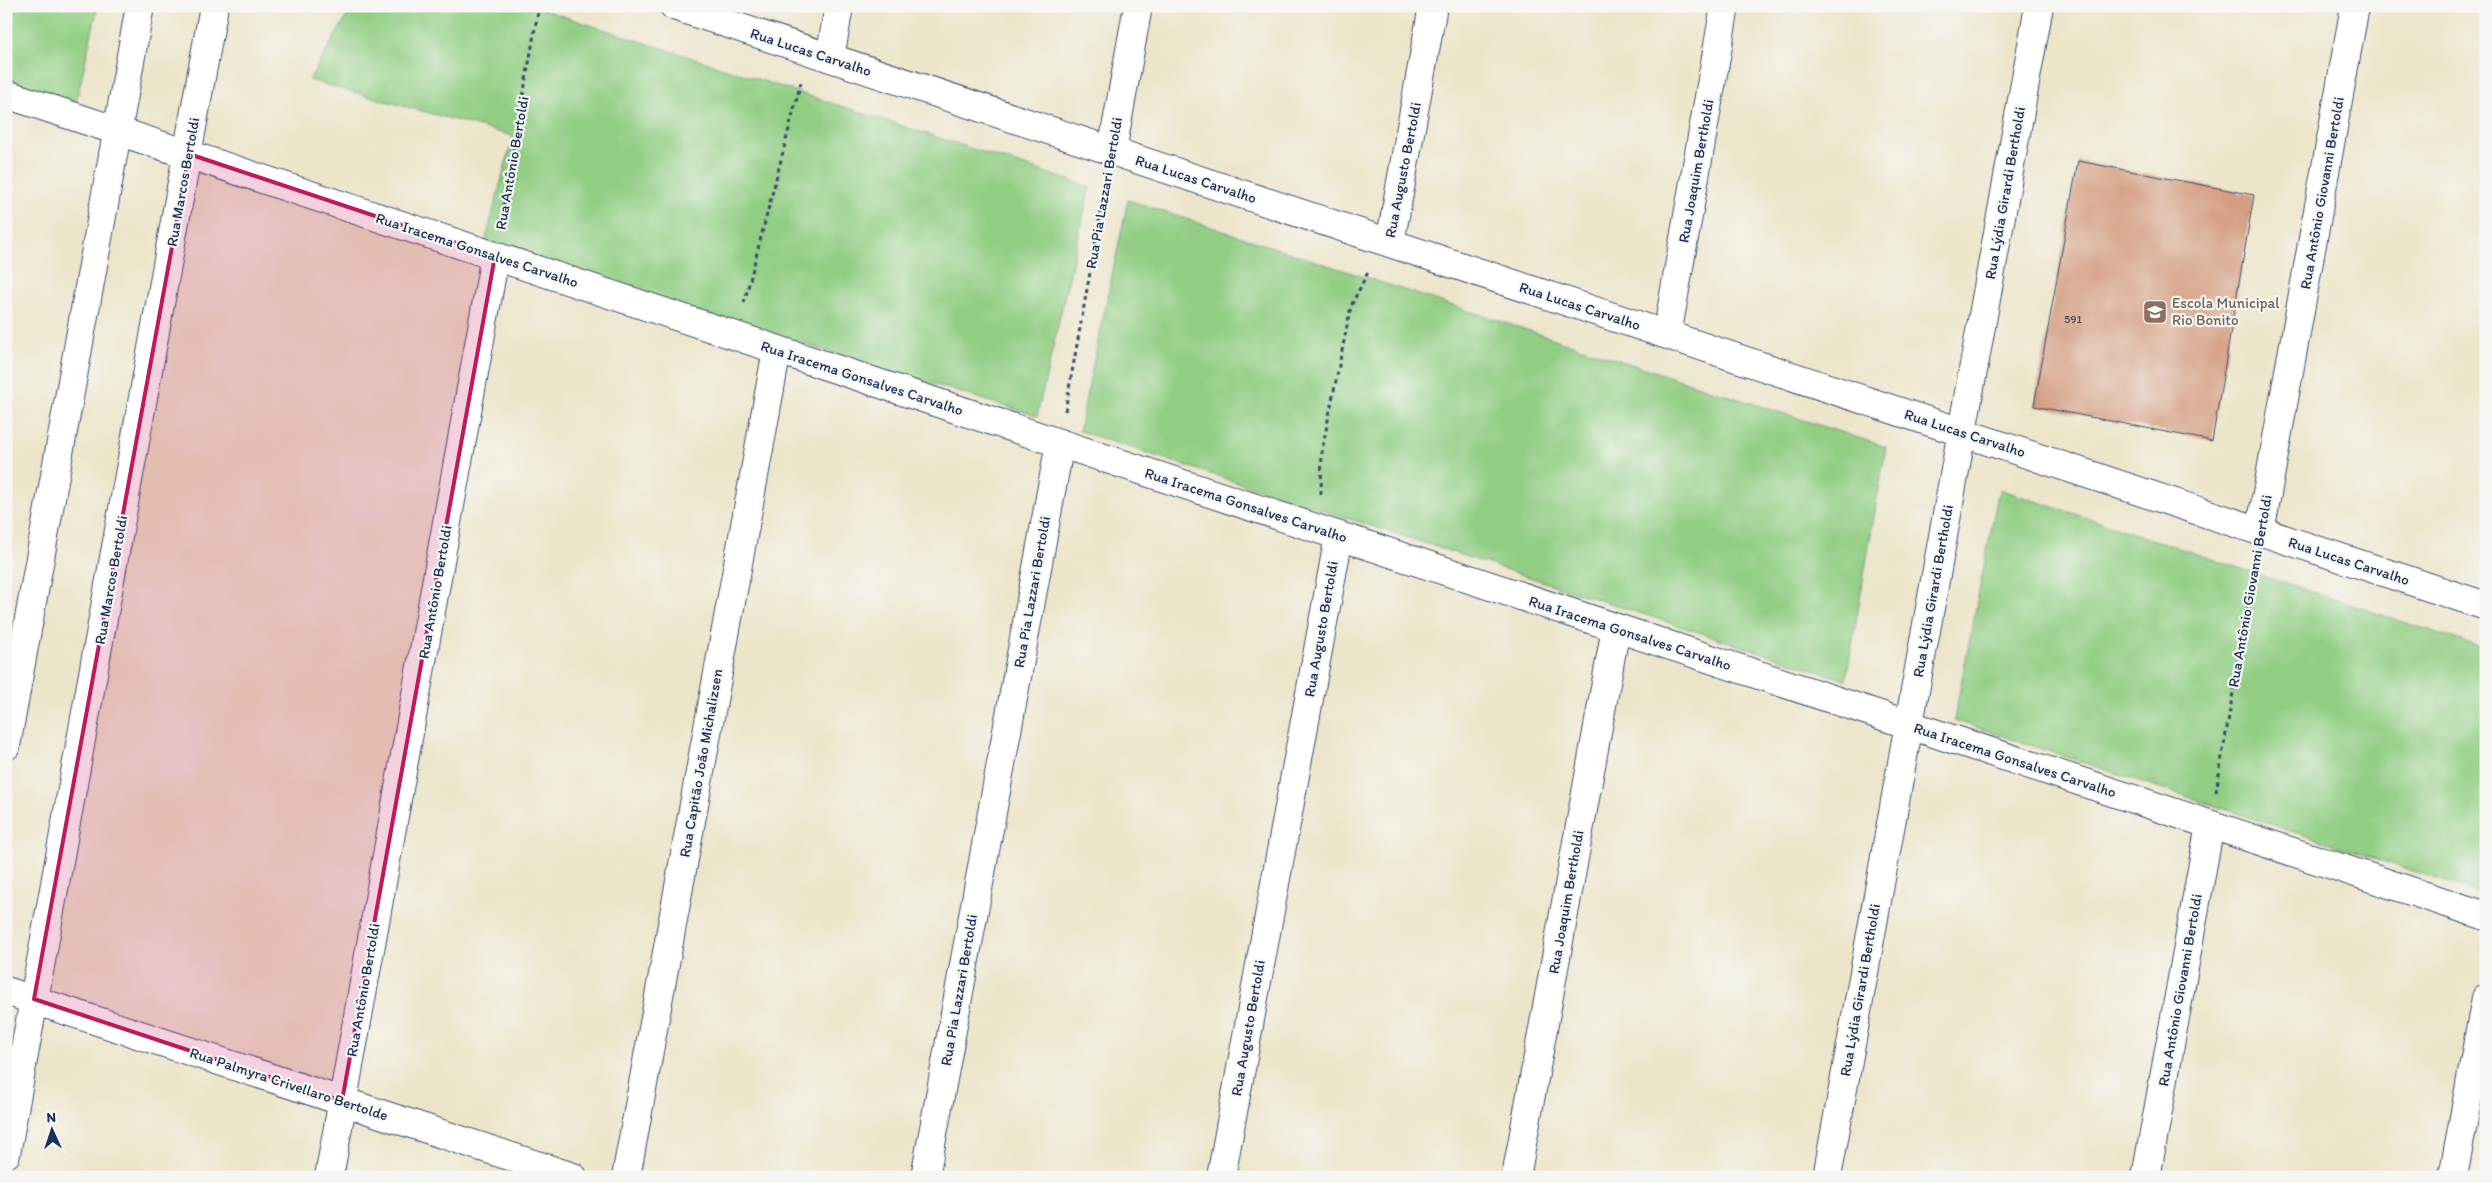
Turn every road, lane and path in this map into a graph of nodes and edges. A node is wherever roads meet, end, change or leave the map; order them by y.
1 (140, 6) edge
2 (214, 6) edge
3 (539, 6) edge
4 (674, 6) edge
5 (839, 6) edge
6 (1138, 6) edge
7 (1433, 6) edge
8 (1725, 6) edge
9 (2039, 6) edge
10 (2355, 6) edge
11 (819, 54) junction
12 (6, 94) edge
13 (118, 131) junction
14 (1112, 151) junction
15 (189, 154) junction
16 (1390, 243) junction
17 (495, 256) junction
18 (1667, 335) junction
19 (736, 336) junction
20 (777, 350) junction
21 (1962, 432) junction
22 (1060, 443) junction
23 (2260, 532) junction
24 (1338, 536) junction
25 (2486, 606) edge
26 (1616, 628) junction
27 (1908, 725) junction
28 (6, 746) edge
29 (2210, 825) junction
30 (2486, 916) edge
31 (6, 991) edge
32 (2486, 998) edge
33 (34, 999) junction
34 (342, 1101) junction
35 (6, 1154) edge
36 (329, 1177) edge
37 (573, 1177) edge
38 (626, 1177) edge
39 (925, 1177) edge
40 (1220, 1177) edge
41 (1516, 1177) edge
42 (1826, 1177) edge
43 (2146, 1177) edge
44 (2453, 1177) edge

1 - 13 street
2 - 15 street, Rua Marcos Bertoldi
3 - 17 path, Rua Antônio Bertoldi
4 - 11 street, Rua Lucas Carvalho
5 - 11 street
6 - 14 street, Rua Pia Lazzari Bertoldi
7 - 16 street, Rua Augusto Bertoldi
8 - 18 street, Rua Joaquim Bertholdi
9 - 21 street, Rua Lýdia Girardi Bertholdi
10 - 23 street, Rua Antônio Giovanni Bertoldi
11 - 14 street, Rua Lucas Carvalho
11 - 19 path
12 - 13 street, Rua Iracema Gonsalves Carvalho
13 - 15 street, Rua Iracema Gonsalves Carvalho
13 - 28 street
14 - 16 street, Rua Lucas Carvalho
14 - 22 path, Rua Pia Lazzari Bertoldi
15 - 17 street, Rua Iracema Gonsalves Carvalho
15 - 33 street, Rua Marcos Bertoldi
16 - 18 street, Rua Lucas Carvalho
16 - 24 path, Rua Augusto Bertoldi
17 - 19 street, Rua Iracema Gonsalves Carvalho
17 - 34 street, Rua Antônio Bertoldi
18 - 21 street, Rua Lucas Carvalho
19 - 20 street, Rua Iracema Gonsalves Carvalho
20 - 22 street, Rua Iracema Gonsalves Carvalho
20 - 38 street, Rua Capitão João Michalizsen
21 - 23 street, Rua Lucas Carvalho
21 - 27 street, Rua Lýdia Girardi Bertholdi
22 - 24 street, Rua Iracema Gonsalves Carvalho
22 - 39 street, Rua Pia Lazzari Bertoldi
23 - 25 street, Rua Lucas Carvalho
23 - 29 path, Rua Antônio Giovanni Bertoldi
24 - 26 street, Rua Iracema Gonsalves Carvalho
24 - 40 street, Rua Augusto Bertoldi
26 - 27 street, Rua Iracema Gonsalves Carvalho
26 - 41 street, Rua Joaquim Bertholdi
27 - 29 street, Rua Iracema Gonsalves Carvalho
27 - 42 street, Rua Lýdia Girardi Bertholdi
29 - 30 street, Rua Iracema Gonsalves Carvalho
29 - 43 street, Rua Antônio Giovanni Bertoldi
31 - 33 street, Rua Palmyra Crivellaro Bertolde
32 - 44 street
33 - 34 street, Rua Palmyra Crivellaro Bertolde
33 - 35 street, Rua Marcos Bertoldi
34 - 36 street, Rua Antônio Bertoldi
34 - 37 street, Rua Palmyra Crivellaro Bertolde

